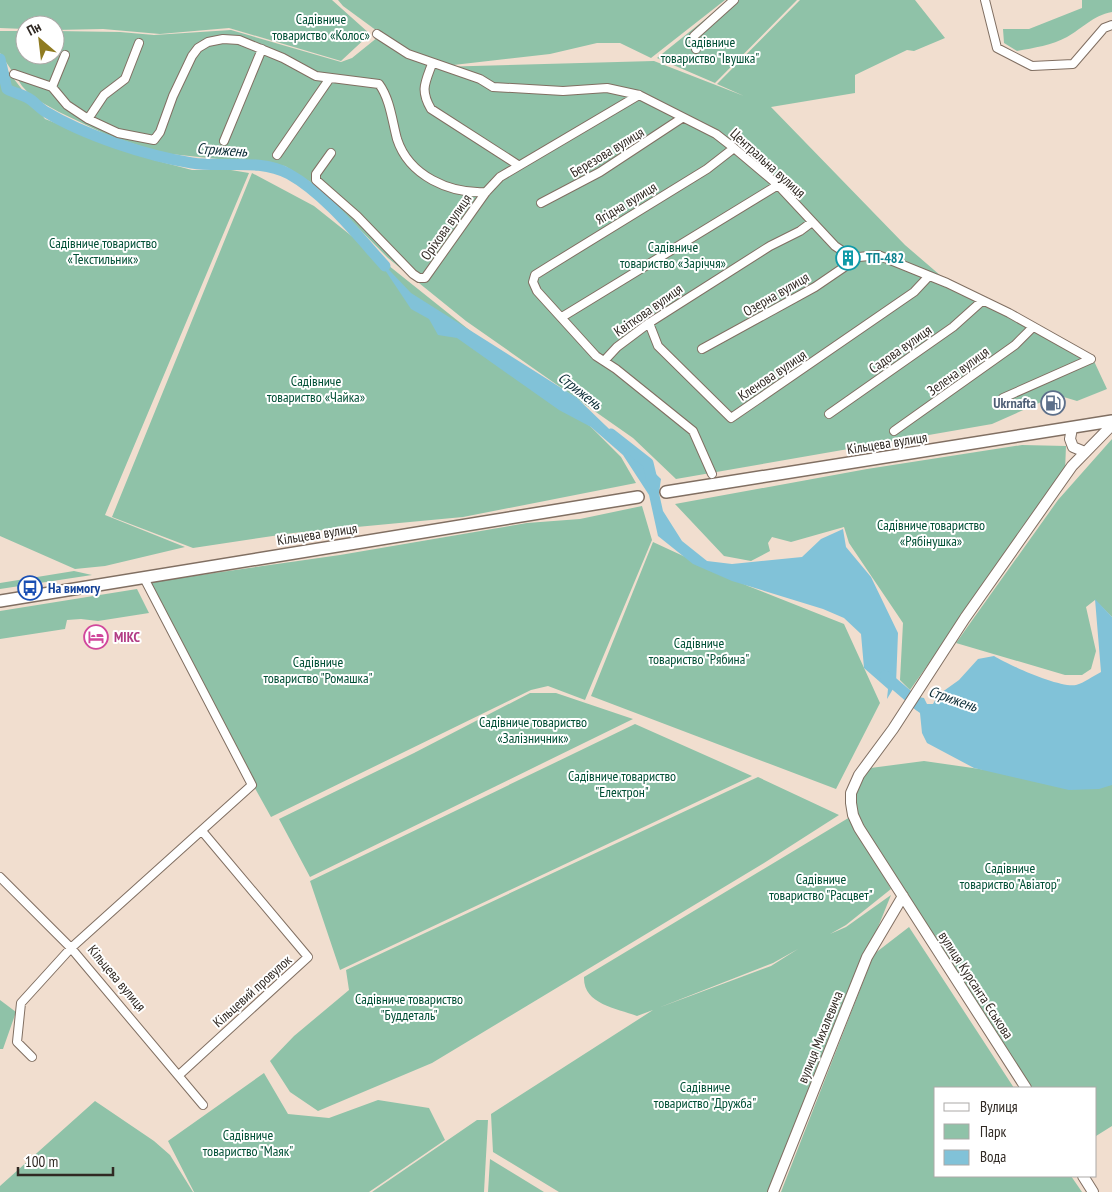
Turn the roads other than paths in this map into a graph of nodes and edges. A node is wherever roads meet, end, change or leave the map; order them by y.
1 (734, 0) edge
2 (985, 0) edge
3 (1112, 25) edge
4 (377, 34) dead end
5 (139, 43) dead end
6 (262, 49) junction
7 (696, 49) dead end
8 (432, 64) junction
9 (61, 65) edge
10 (14, 74) dead end
11 (330, 78) junction
12 (52, 87) junction
13 (639, 95) junction
14 (682, 118) junction
15 (88, 119) junction
16 (224, 140) dead end
17 (734, 148) junction
18 (330, 154) dead end
19 (277, 155) dead end
20 (518, 165) junction
21 (778, 185) junction
22 (486, 192) junction
23 (542, 203) dead end
24 (812, 222) junction
25 (859, 256) junction
26 (929, 276) junction
27 (982, 301) junction
28 (562, 317) junction
29 (648, 323) junction
30 (1033, 327) junction
31 (702, 349) dead end
32 (604, 360) junction
33 (1002, 398) dead end
34 (829, 414) dead end
35 (1112, 421) edge
36 (1112, 425) edge
37 (1072, 428) junction
38 (894, 432) dead end
39 (1073, 447) junction
40 (1085, 452) junction
41 (1072, 466) junction
42 (712, 474) dead end
43 (666, 492) dead end
44 (638, 497) dead end
45 (144, 578) junction
46 (0, 601) edge
47 (202, 831) junction
48 (0, 877) edge
49 (903, 896) junction
50 (71, 948) junction
51 (32, 1057) dead end
52 (179, 1075) junction
53 (1025, 1087) edge
54 (203, 1105) dead end
55 (1084, 1177) edge
56 (772, 1192) edge
57 (1093, 1192) edge

1 - 7 street
2 - 3 street
4 - 8 street, Центральна вулиця
5 - 15 street
6 - 11 street
6 - 15 street
6 - 16 street
8 - 13 street, Центральна вулиця
8 - 20 street
9 - 12 street
10 - 12 street
11 - 19 street
11 - 22 street
12 - 15 street
13 - 14 street, Центральна вулиця
13 - 20 street, Оріхова вулиця
14 - 17 street, Центральна вулиця
14 - 23 street, Березова вулиця
17 - 21 street, Центральна вулиця
17 - 28 street, Ягідна вулиця
18 - 22 street, Оріхова вулиця
20 - 22 street, Оріхова вулиця
21 - 24 street, Центральна вулиця
21 - 28 street
24 - 25 street, Центральна вулиця
24 - 29 street, Квіткова вулиця
25 - 26 street, Центральна вулиця
25 - 31 street, Озерна вулиця
26 - 27 street, Центральна вулиця
26 - 29 street, Кленова вулиця
27 - 30 street, Центральна вулиця
27 - 34 street, Садова вулиця
28 - 32 street
29 - 32 street, Квіткова вулиця
30 - 33 street, Центральна вулиця
30 - 38 street, Зелена вулиця
32 - 42 street
35 - 37 main road, Кільцева вулиця
36 - 40 street, вулиця Курсанта Єськова
37 - 39 street
37 - 43 main road, Кільцева вулиця
39 - 40 street
39 - 41 street
40 - 41 street, вулиця Курсанта Єськова
41 - 49 street, вулиця Курсанта Єськова
44 - 45 main road, Кільцева вулиця
45 - 46 main road, Кільцева вулиця
45 - 47 street
47 - 50 street
47 - 52 street, Кільцевий провулок
48 - 50 street, Кільцева вулиця
49 - 53 street, вулиця Курсанта Єськова
49 - 56 street, вулиця Михалевича
50 - 51 street
50 - 52 street, Кільцева вулиця
52 - 54 street, Кільцева вулиця
55 - 57 street

